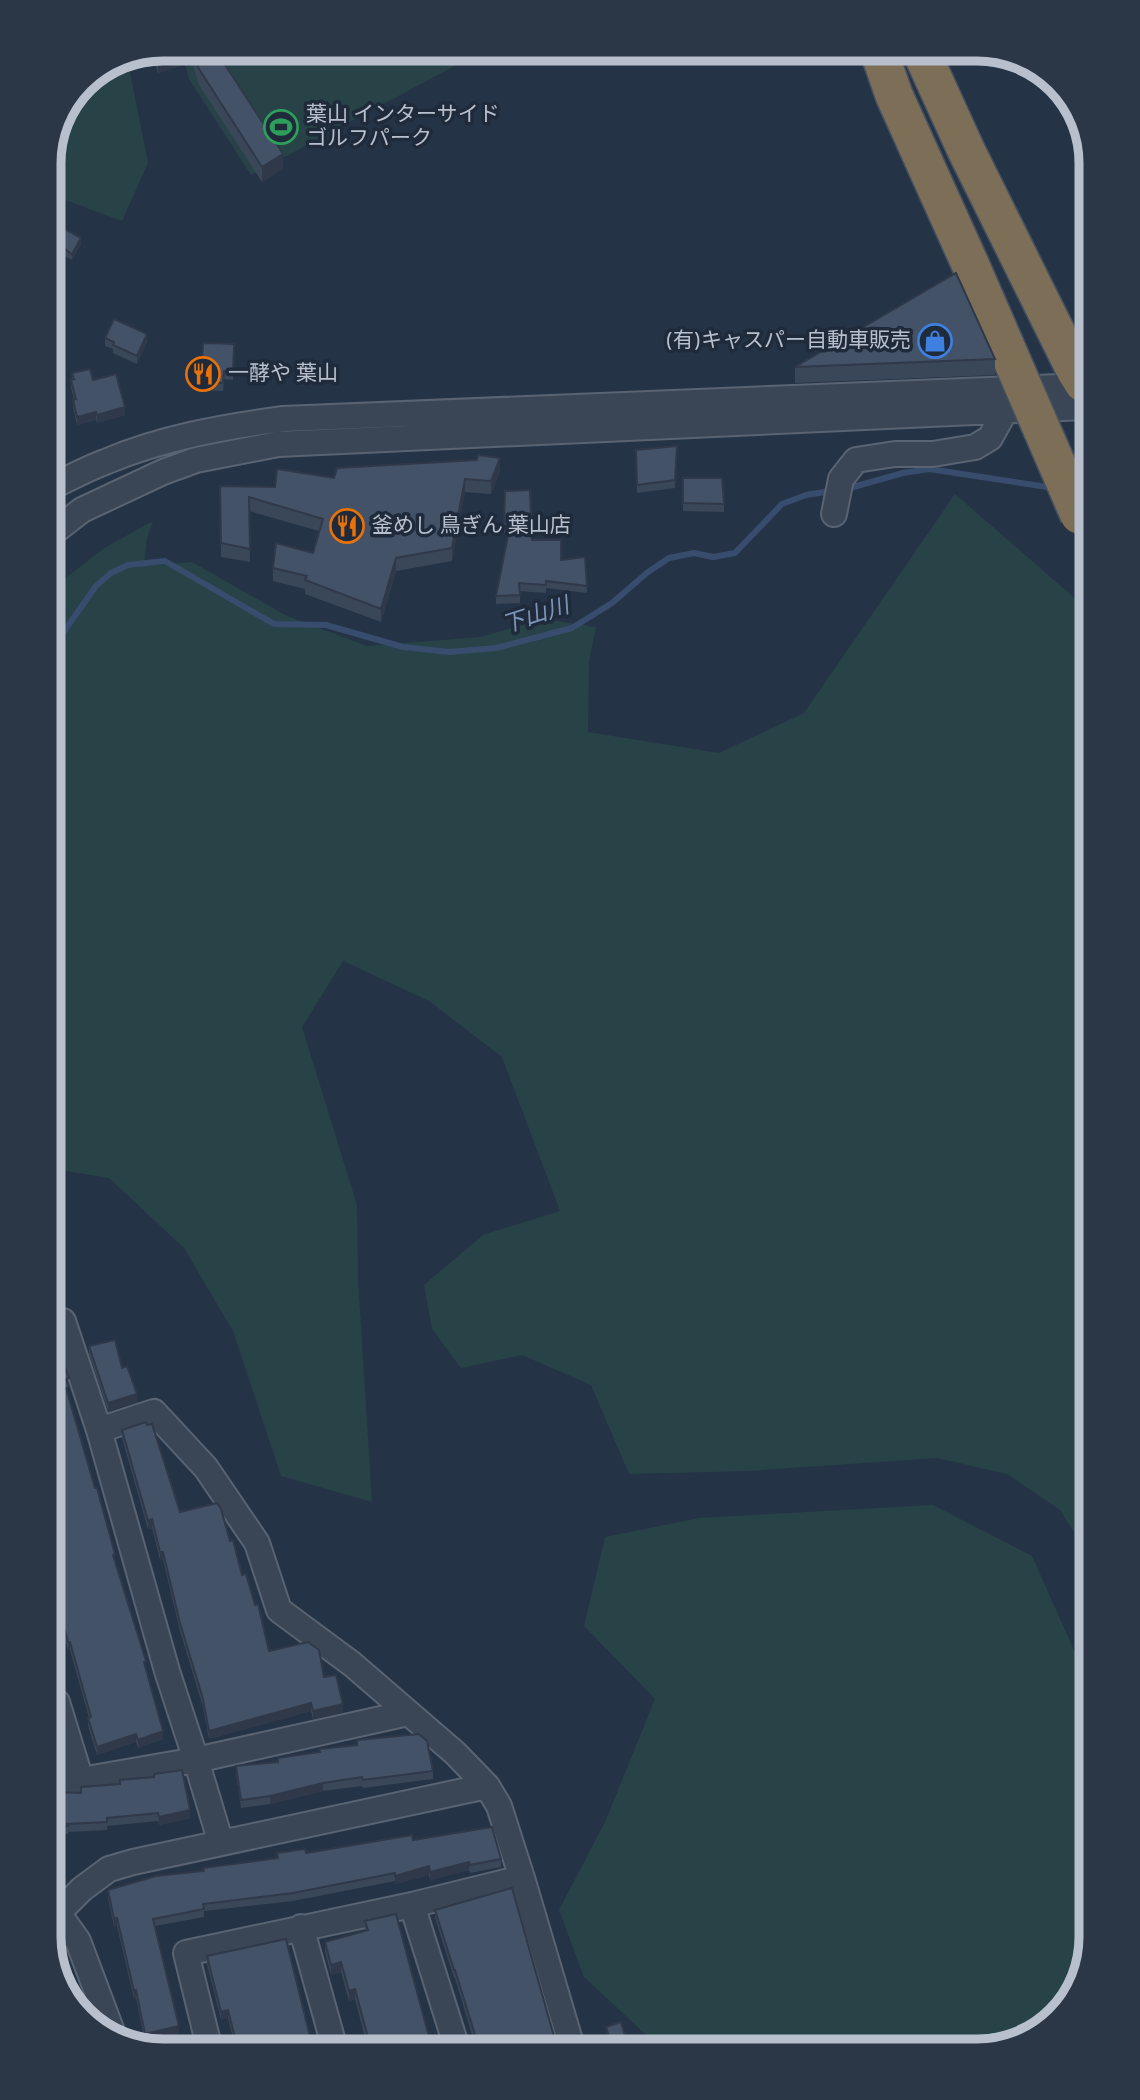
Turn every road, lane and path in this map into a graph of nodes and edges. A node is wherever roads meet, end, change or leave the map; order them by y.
1 (882, 61) edge
2 (900, 61) edge
3 (925, 61) edge
4 (988, 253) junction
5 (1079, 378) edge
6 (1079, 385) edge
7 (1079, 407) edge
8 (1005, 411) junction
9 (1079, 459) edge
10 (61, 477) edge
11 (61, 486) edge
12 (82, 510) junction
13 (1079, 510) edge
14 (835, 511) dead end
15 (61, 526) edge
16 (61, 1322) edge
17 (99, 1430) junction
18 (408, 1713) junction
19 (61, 1728) edge
20 (196, 1759) junction
21 (69, 1780) edge
22 (487, 1786) junction
23 (221, 1843) junction
24 (522, 1878) junction
25 (412, 1905) junction
26 (61, 1910) edge
27 (61, 1917) edge
28 (301, 1927) junction
29 (109, 2023) edge
30 (201, 2039) edge
31 (332, 2039) edge
32 (454, 2039) edge
33 (570, 2039) edge

1 - 4 highway
2 - 4 highway
3 - 4 highway
4 - 5 highway
4 - 9 highway
4 - 13 highway, bridge
6 - 10 street
7 - 8 street
8 - 12 street
8 - 14 street
11 - 12 street
12 - 15 street
16 - 17 street
17 - 18 street
17 - 20 street
18 - 20 street
18 - 22 street
19 - 21 street
20 - 21 street
20 - 23 street
22 - 23 street
22 - 24 street
23 - 26 street
24 - 25 street
24 - 33 street
25 - 28 street
25 - 32 street
27 - 29 street
28 - 30 street
28 - 31 street

